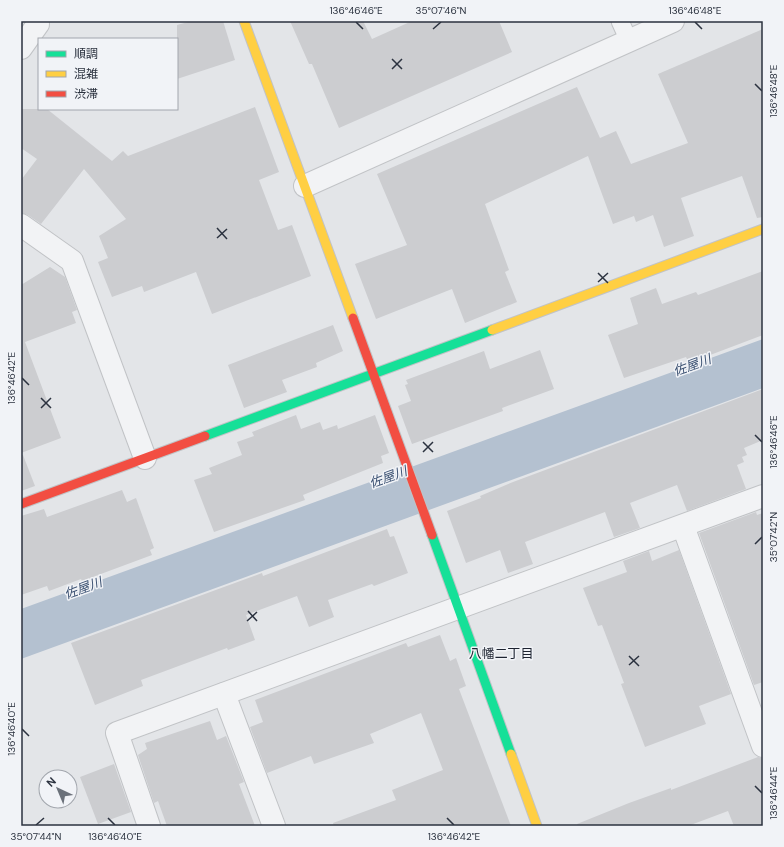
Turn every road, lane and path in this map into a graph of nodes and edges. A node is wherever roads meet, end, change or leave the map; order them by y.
1 (244, 21) edge
2 (620, 21) edge
3 (673, 21) edge
4 (42, 22) edge
5 (629, 41) junction
6 (21, 48) edge
7 (305, 186) junction
8 (21, 225) edge
9 (763, 229) edge
10 (374, 374) junction
11 (145, 458) junction
12 (763, 496) edge
13 (21, 504) edge
14 (683, 526) junction
15 (459, 608) junction
16 (224, 694) junction
17 (763, 746) edge
18 (149, 826) edge
19 (274, 826) edge
20 (537, 826) edge

1 - 7 street
2 - 5 lane
3 - 5 street
4 - 6 street
5 - 7 street
7 - 10 street
8 - 11 street
9 - 10 street
10 - 11 street
10 - 15 street
11 - 13 street
12 - 14 street
14 - 15 street
14 - 17 street
15 - 16 street
15 - 20 street
16 - 18 street
16 - 19 street

